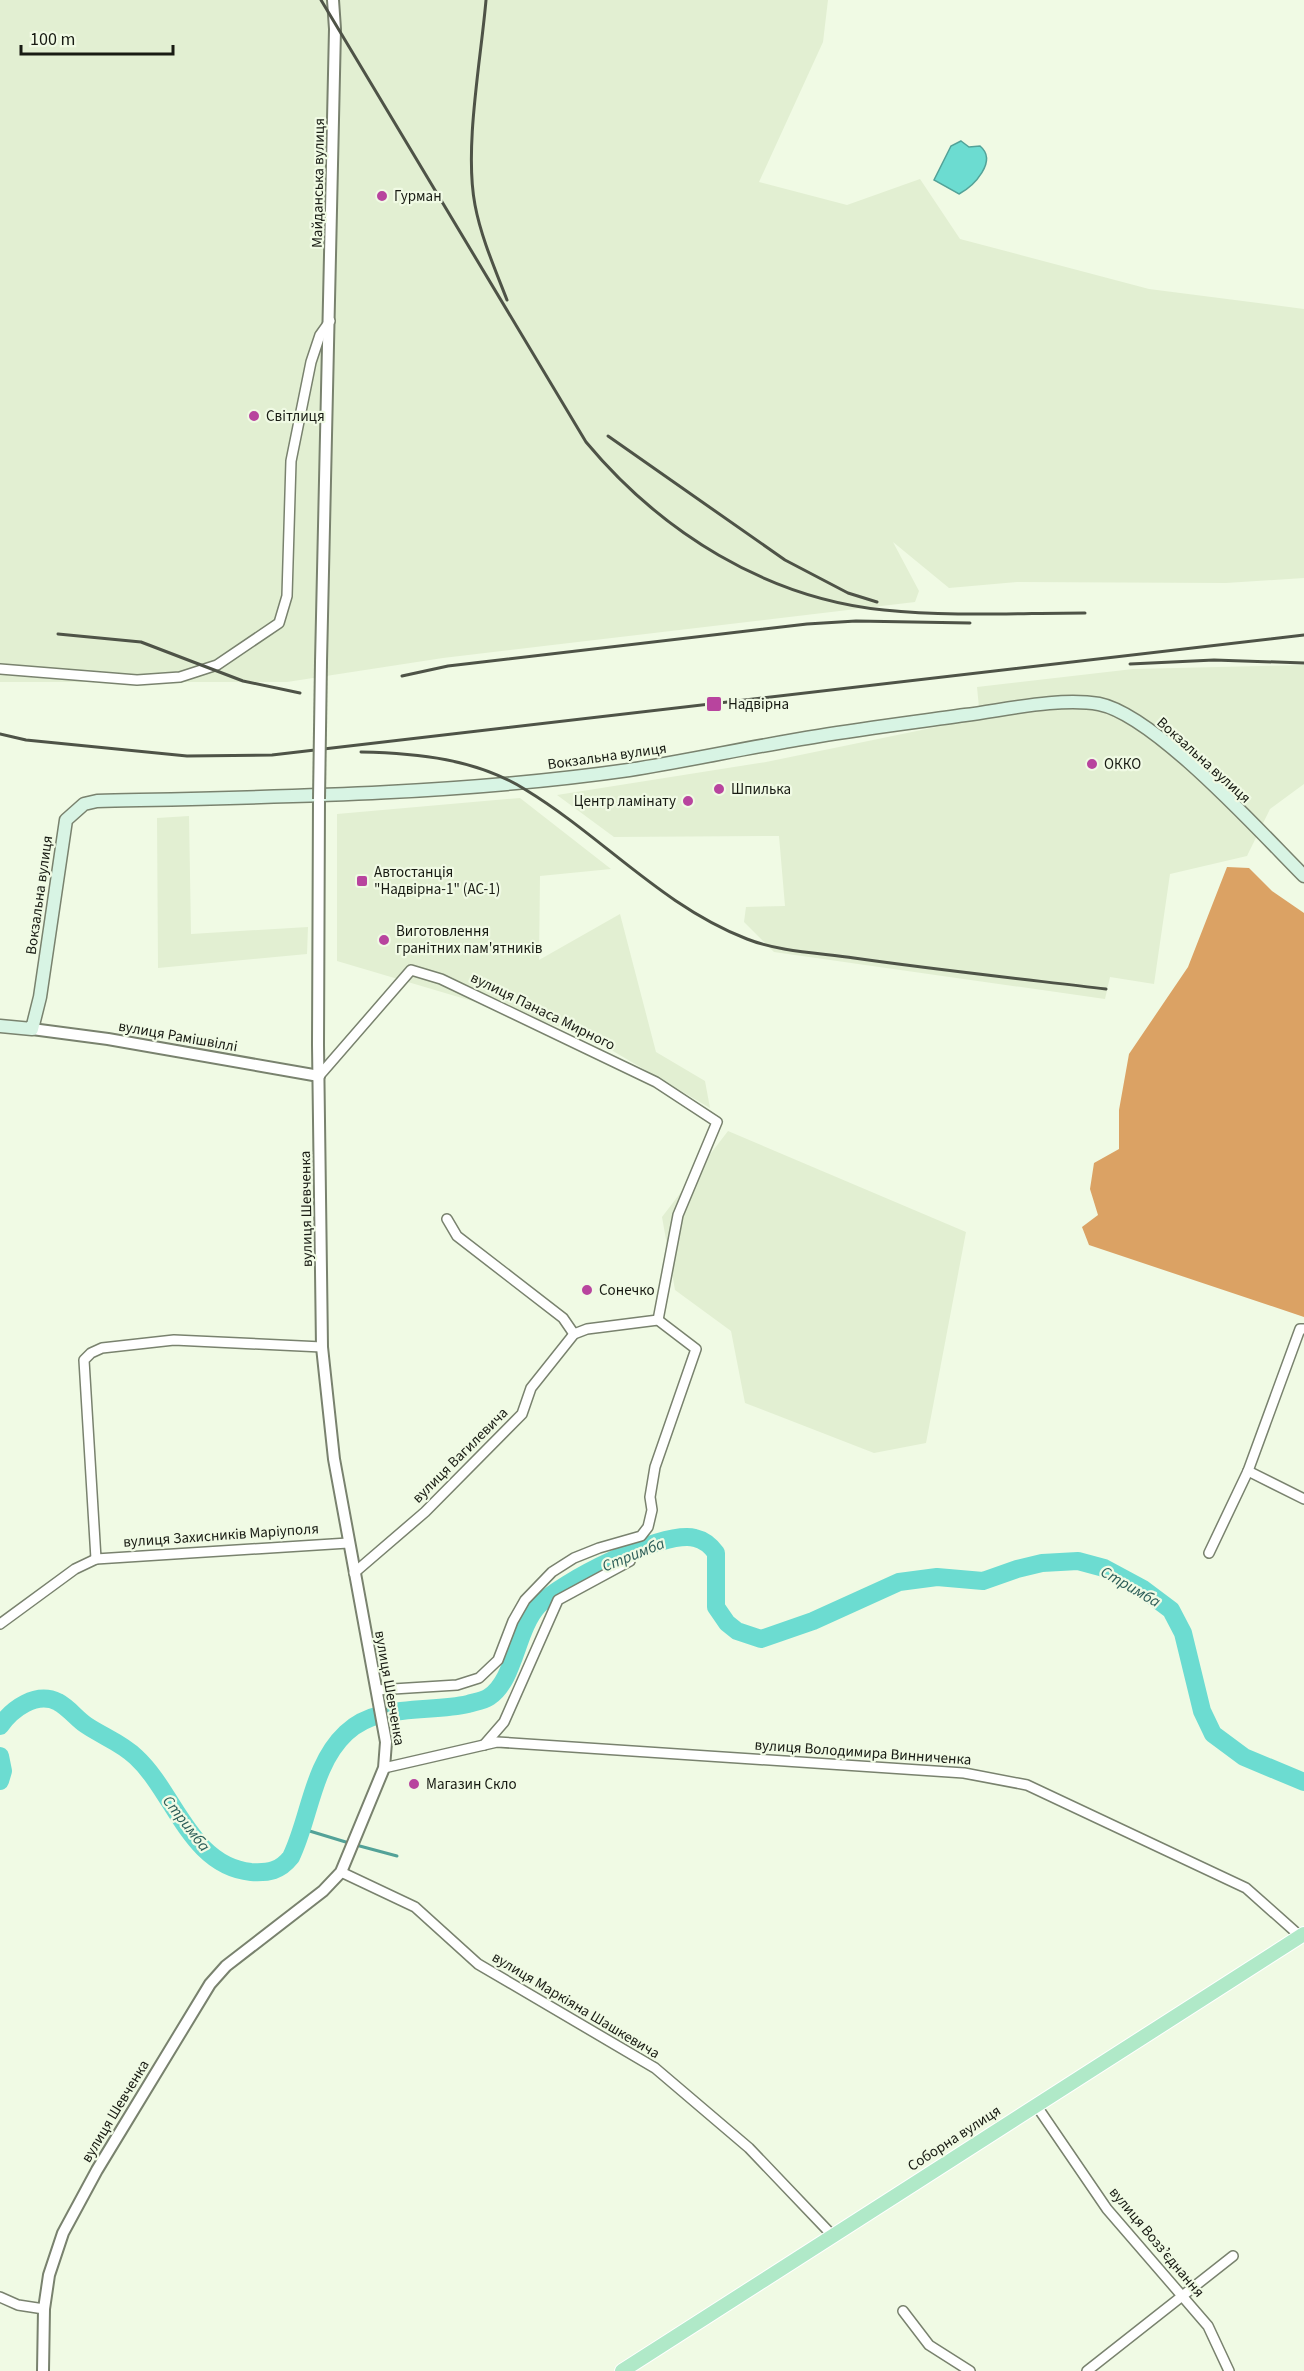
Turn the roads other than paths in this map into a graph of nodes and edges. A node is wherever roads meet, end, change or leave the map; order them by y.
1 (333, 0) edge
2 (331, 319) junction
3 (0, 669) edge
4 (1304, 876) edge
5 (0, 1026) edge
6 (32, 1029) junction
7 (318, 1045) joint
8 (319, 1076) junction
9 (447, 1219) dead end
10 (658, 1320) junction
11 (1302, 1329) edge
12 (574, 1334) junction
13 (322, 1347) junction
14 (1248, 1472) junction
15 (1304, 1498) edge
16 (348, 1543) junction
17 (1209, 1553) dead end
18 (96, 1559) junction
19 (630, 1561) dead end
20 (354, 1573) junction
21 (0, 1624) edge
22 (378, 1695) junction
23 (484, 1745) junction
24 (384, 1768) junction
25 (341, 1872) junction
26 (1302, 1935) edge
27 (1036, 2105) junction
28 (832, 2235) junction
29 (1233, 2256) dead end
30 (1184, 2295) junction
31 (0, 2297) edge
32 (44, 2309) junction
33 (903, 2311) dead end
34 (43, 2371) edge
35 (622, 2371) edge
36 (970, 2371) edge
37 (1087, 2371) edge
38 (1229, 2371) edge

1 - 2 street, Майданська вулиця
2 - 3 street
2 - 7 street, Майданська вулиця, bridge
4 - 6 main road, Вокзальна вулиця
5 - 6 main road
6 - 8 street, вулиця Рамішвіллі
7 - 8 street, вулиця Шевченка
8 - 10 street, вулиця Панаса Мирного
8 - 13 street, вулиця Шевченка
9 - 12 street
10 - 12 street
10 - 22 street
11 - 14 street
12 - 20 street, вулиця Вагилевича
13 - 16 street, вулиця Шевченка
13 - 18 street
14 - 15 street
14 - 17 street
16 - 18 street, вулиця Захисників Маріуполя
16 - 20 street, вулиця Шевченка
18 - 21 street, вулиця Захисників Маріуполя
19 - 23 street
20 - 22 street, вулиця Шевченка
22 - 24 street, вулиця Шевченка
23 - 24 street, вулиця Володимира Винниченка
23 - 26 street, вулиця Володимира Винниченка
24 - 25 street, вулиця Шевченка
25 - 28 street, вулиця Маркіяна Шашкевича
25 - 32 street, вулиця Шевченка
26 - 27 main road, Соборна вулиця
27 - 28 main road, Соборна вулиця
27 - 30 street, вулиця Воззʼєднання
28 - 35 main road, Соборна вулиця
29 - 30 street
30 - 37 street
30 - 38 street, вулиця Воззʼєднання
31 - 32 street
32 - 34 street, вулиця Шевченка
33 - 36 street

